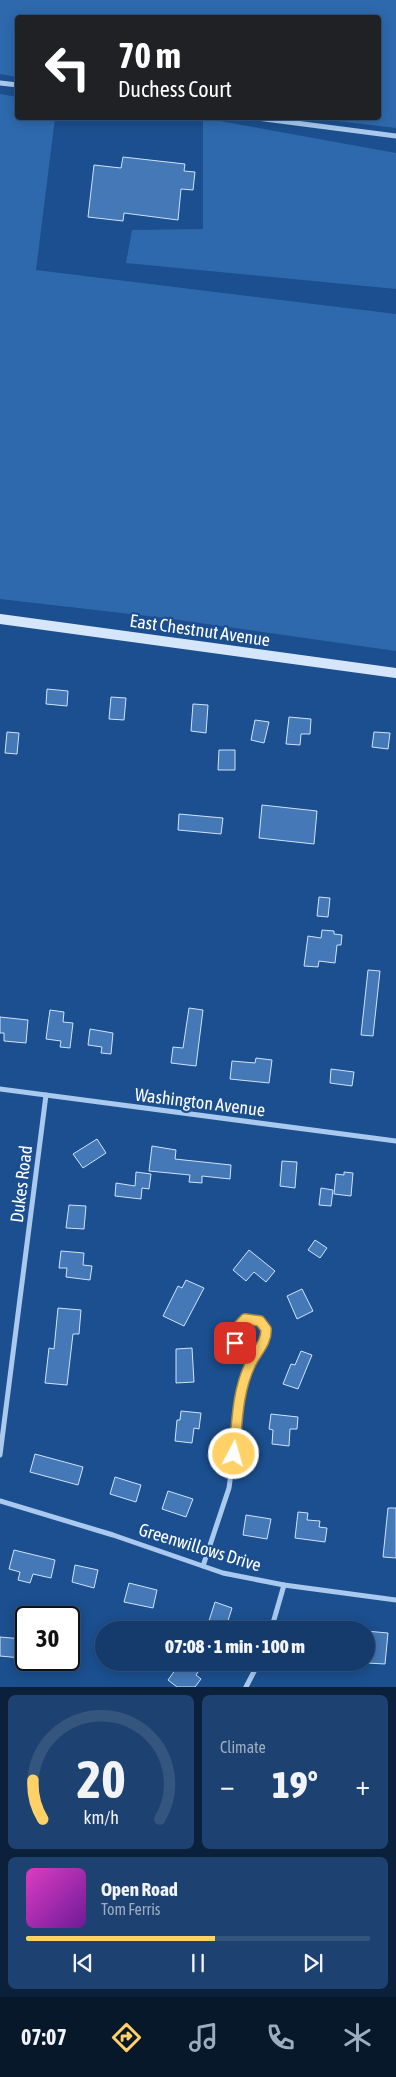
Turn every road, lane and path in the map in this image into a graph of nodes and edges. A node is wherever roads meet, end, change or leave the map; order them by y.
1 (0, 83) edge
2 (15, 85) edge
3 (273, 120) edge
4 (396, 136) edge
5 (0, 619) edge
6 (396, 673) edge
7 (0, 1089) edge
8 (46, 1095) junction
9 (396, 1141) edge
10 (246, 1360) dead end
11 (0, 1455) edge
12 (0, 1501) edge
13 (203, 1566) junction
14 (284, 1585) junction
15 (396, 1600) edge
16 (274, 1621) edge
17 (254, 1671) edge
18 (246, 1687) edge

1 - 2 street
3 - 4 street
5 - 6 street, East Chestnut Avenue
7 - 8 street, Washington Avenue
8 - 9 street, Washington Avenue
8 - 11 street, Dukes Road
10 - 13 street
12 - 13 street, Greenwillows Drive
13 - 14 street, Greenwillows Drive
14 - 15 street, Greenwillows Drive
14 - 16 street
17 - 18 street

